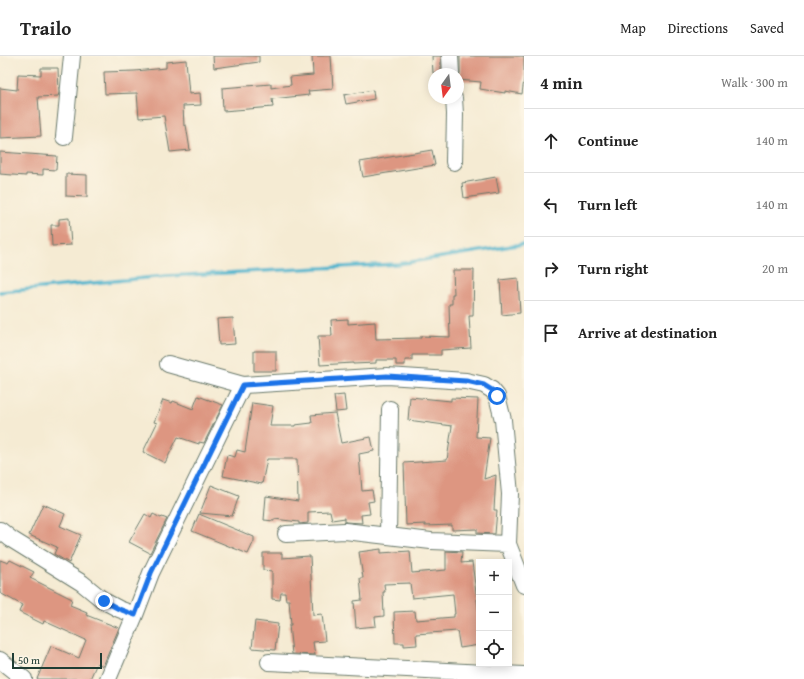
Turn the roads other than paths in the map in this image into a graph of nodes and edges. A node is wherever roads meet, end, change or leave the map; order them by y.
1 (72, 56) edge
2 (450, 56) edge
3 (451, 68) edge
4 (454, 104) edge
5 (64, 137) dead end
6 (454, 162) dead end
7 (168, 364) dead end
8 (243, 385) junction
9 (390, 409) dead end
10 (517, 494) edge
11 (0, 530) edge
12 (286, 534) dead end
13 (388, 536) junction
14 (508, 544) junction
15 (524, 585) edge
16 (135, 615) junction
17 (0, 660) edge
18 (269, 662) dead end
19 (524, 675) edge
20 (24, 679) edge
21 (108, 679) edge

1 - 5 street
2 - 3 street
4 - 6 street
7 - 8 street
8 - 10 street
8 - 16 street
9 - 13 street
10 - 14 street
11 - 16 street
12 - 13 street
13 - 14 street
14 - 15 street
16 - 21 street
17 - 20 street
18 - 19 street

